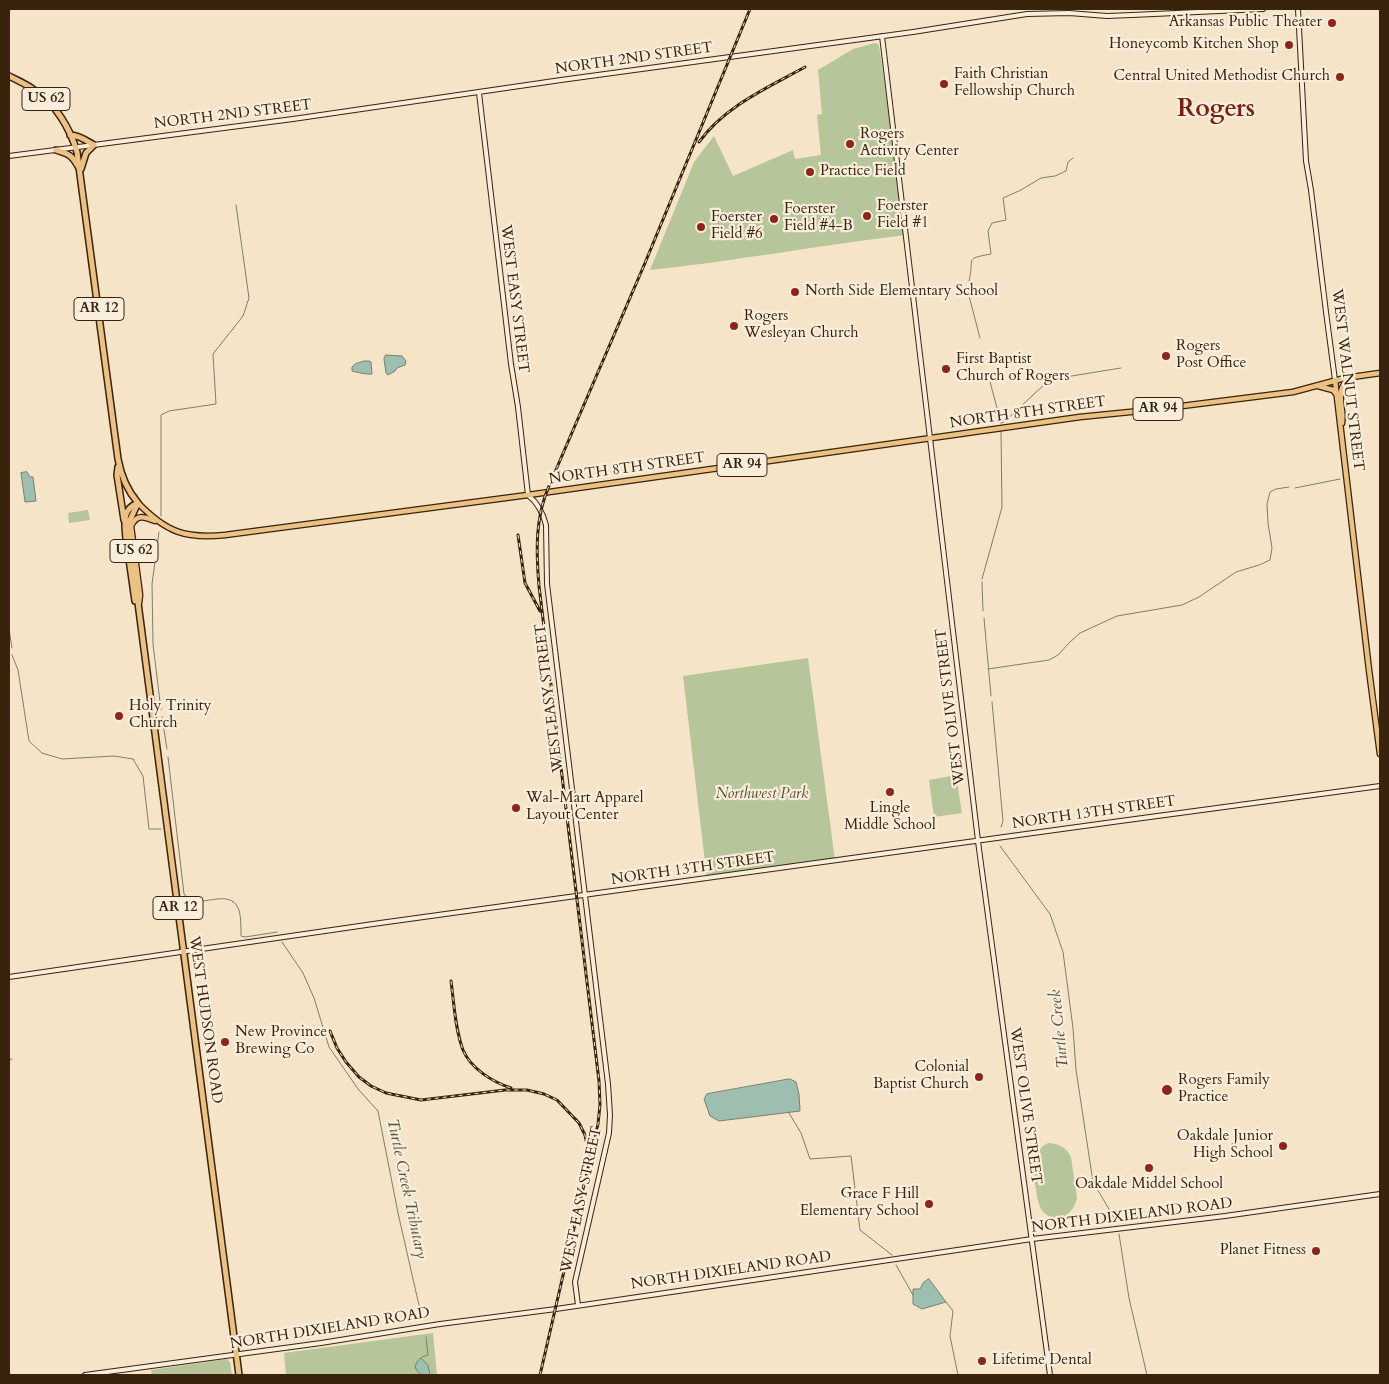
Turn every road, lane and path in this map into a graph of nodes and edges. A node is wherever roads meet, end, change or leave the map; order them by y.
1 (1026, 9) edge
2 (1263, 9) edge
3 (1298, 9) edge
4 (1027, 14) junction
5 (882, 36) junction
6 (9, 76) edge
7 (478, 92) junction
8 (70, 135) junction
9 (94, 145) junction
10 (76, 147) junction
11 (56, 150) junction
12 (9, 156) edge
13 (80, 170) junction
14 (1380, 373) edge
15 (1350, 377) junction
16 (1336, 380) junction
17 (1317, 386) junction
18 (1337, 395) junction
19 (1341, 428) junction
20 (930, 439) junction
21 (118, 459) junction
22 (528, 495) junction
23 (138, 503) junction
24 (124, 522) junction
25 (159, 523) junction
26 (138, 609) junction
27 (1380, 754) edge
28 (1380, 786) edge
29 (978, 840) junction
30 (585, 896) junction
31 (184, 952) junction
32 (9, 977) edge
33 (1380, 1194) edge
34 (1032, 1239) junction
35 (578, 1305) junction
36 (236, 1354) junction
37 (86, 1375) edge
38 (239, 1375) edge
39 (1050, 1375) edge

1 - 4 main road
2 - 4 main road, NORTH 2ND STREET
3 - 16 main road, WEST WALNUT STREET
4 - 5 main road, NORTH 2ND STREET
5 - 7 main road, NORTH 2ND STREET
5 - 20 main road, WEST OLIVE STREET
6 - 8 highway, US 62
7 - 9 main road, NORTH 2ND STREET
7 - 22 main road, WEST EASY STREET
8 - 9 highway
8 - 10 highway, US 62
9 - 10 main road, NORTH 2ND STREET
9 - 13 highway
10 - 11 main road, NORTH 2ND STREET
10 - 13 highway, AR 12
11 - 12 main road, NORTH 2ND STREET
11 - 13 highway
13 - 21 highway, AR 12
14 - 15 main road, NORTH 8TH STREET
15 - 16 main road, NORTH 8TH STREET
15 - 19 main road
16 - 17 main road, NORTH 8TH STREET / AR 94
16 - 18 main road, WEST WALNUT STREET
17 - 18 main road
17 - 20 main road, NORTH 8TH STREET / AR 94
18 - 19 main road, WEST WALNUT STREET
19 - 27 main road, WEST WALNUT STREET
20 - 22 main road, NORTH 8TH STREET / AR 94
20 - 29 main road, WEST OLIVE STREET
21 - 23 highway, AR 12
21 - 24 highway, AR 12
22 - 25 main road, NORTH 8TH STREET / AR 94
22 - 30 main road, WEST EASY STREET
23 - 24 highway
23 - 25 main road, NORTH 8TH STREET / AR 94
23 - 26 highway, WEST HUDSON ROAD / US 62
24 - 26 highway, WEST HUDSON ROAD / US 62
25 - 26 main road, WEST HUDSON ROAD / US 62
26 - 31 highway, WEST HUDSON ROAD / AR 12
28 - 29 main road, NORTH 13TH STREET
29 - 30 main road, NORTH 13TH STREET
29 - 34 main road, WEST OLIVE STREET
30 - 31 main road, NORTH 13TH STREET
30 - 35 main road, WEST EASY STREET
31 - 32 main road, NORTH 13TH STREET
31 - 36 highway, WEST HUDSON ROAD / AR 12
33 - 34 main road, NORTH DIXIELAND ROAD
34 - 35 main road, NORTH DIXIELAND ROAD
34 - 39 main road, WEST OLIVE STREET
35 - 36 main road, NORTH DIXIELAND ROAD
36 - 37 main road, NORTH DIXIELAND ROAD
36 - 38 highway, WEST HUDSON ROAD / AR 12

